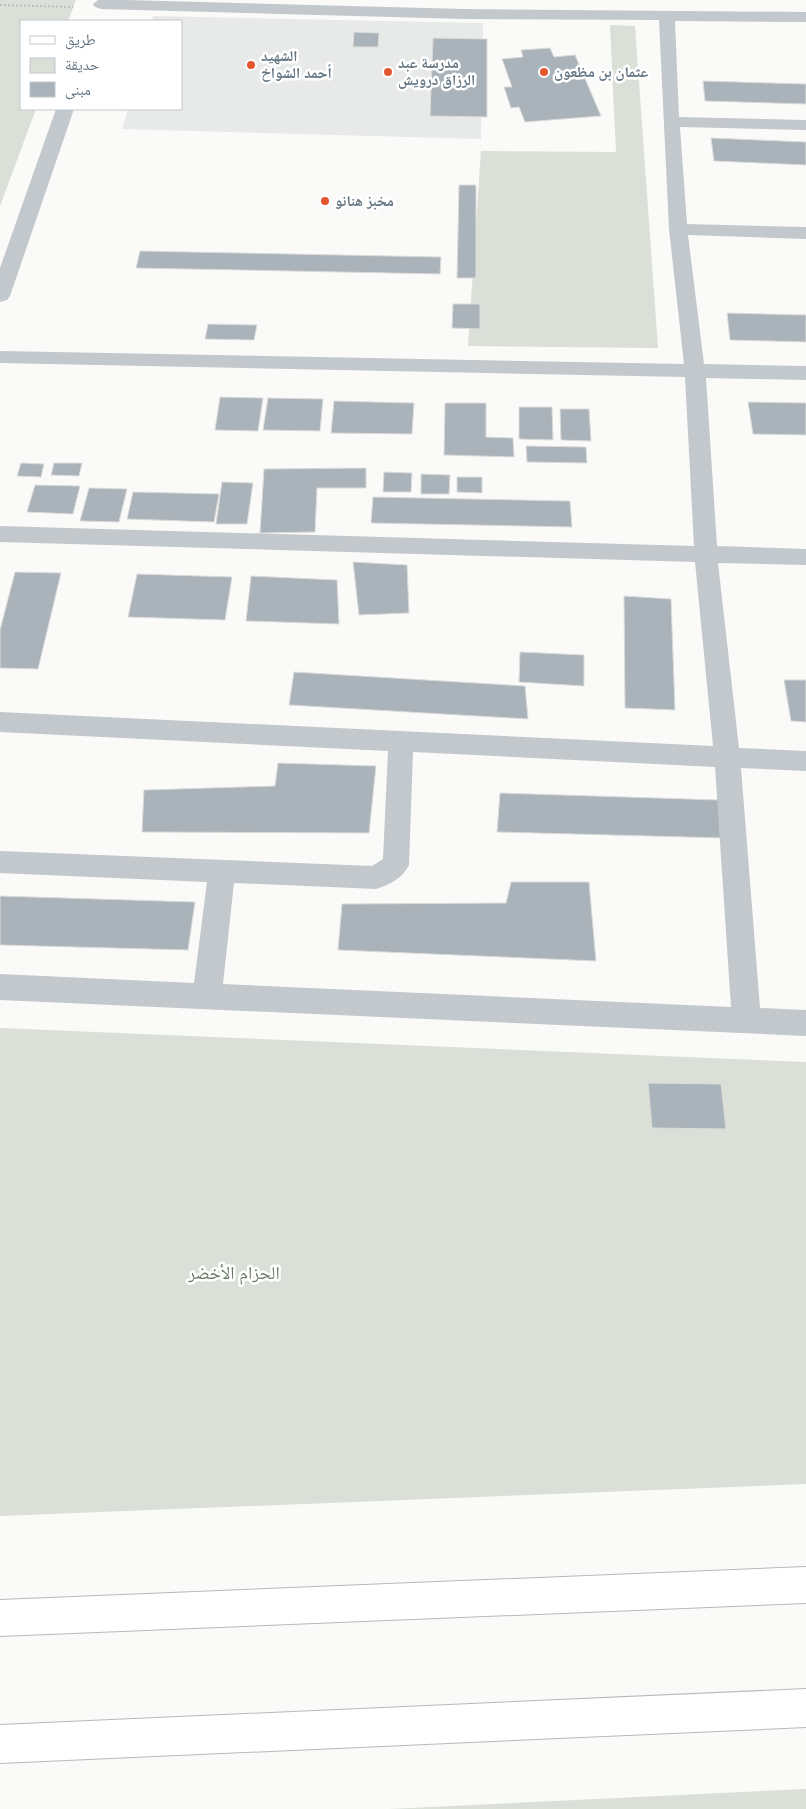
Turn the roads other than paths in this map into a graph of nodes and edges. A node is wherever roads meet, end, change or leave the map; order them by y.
1 (101, 2) edge
2 (465, 7) edge
3 (667, 15) junction
4 (806, 17) edge
5 (95, 20) edge
6 (64, 110) edge
7 (671, 122) junction
8 (806, 125) edge
9 (678, 229) junction
10 (806, 233) edge
11 (0, 296) edge
12 (0, 357) edge
13 (694, 371) junction
14 (806, 373) edge
15 (0, 534) edge
16 (706, 554) junction
17 (806, 557) edge
18 (0, 722) edge
19 (400, 742) junction
20 (727, 758) junction
21 (806, 760) edge
22 (0, 862) edge
23 (222, 871) junction
24 (0, 986) edge
25 (207, 996) junction
26 (746, 1020) junction
27 (806, 1023) edge
28 (806, 1585) edge
29 (0, 1618) edge
30 (806, 1708) edge
31 (0, 1744) edge

1 - 2 street
1 - 5 street
2 - 3 street
3 - 4 street
3 - 7 street
6 - 11 street
7 - 8 street
7 - 9 street
9 - 10 street
9 - 13 street
12 - 13 street
13 - 14 street
13 - 16 street
15 - 16 street
16 - 17 street
16 - 20 street
18 - 19 street
19 - 20 street
19 - 23 street
20 - 21 street
20 - 26 street
22 - 23 street
23 - 25 street
24 - 25 street
25 - 26 street
26 - 27 street
28 - 29 main road
30 - 31 main road

